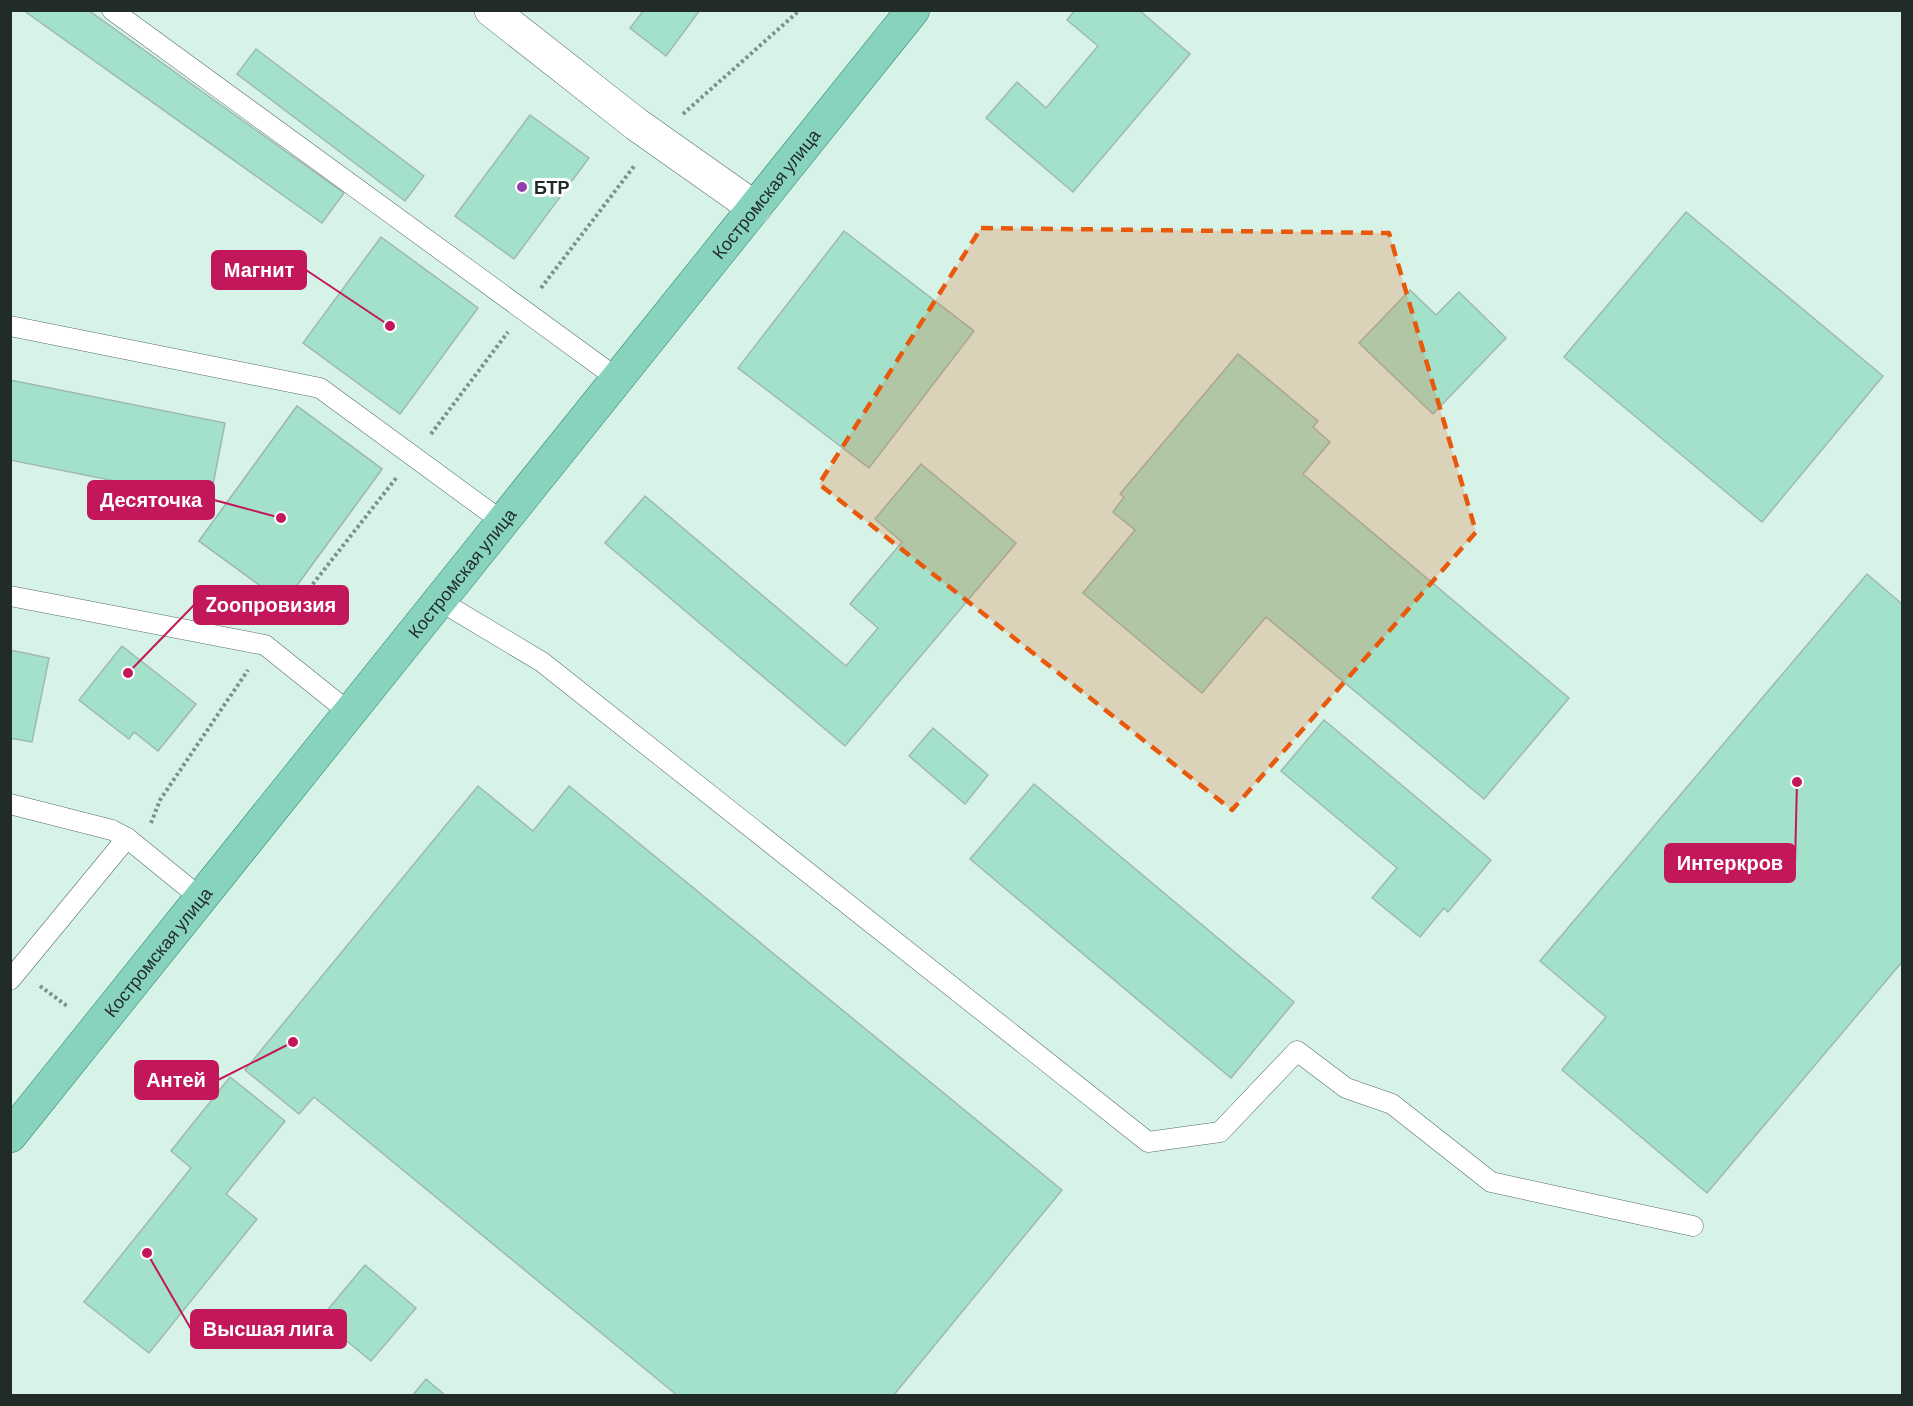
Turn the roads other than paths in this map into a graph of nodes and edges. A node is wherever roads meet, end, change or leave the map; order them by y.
1 (112, 10) edge
2 (491, 10) edge
3 (913, 10) edge
4 (755, 208) junction
5 (10, 326) edge
6 (618, 379) junction
7 (503, 522) junction
8 (10, 596) edge
9 (440, 601) junction
10 (350, 713) junction
11 (10, 804) edge
12 (134, 844) junction
13 (202, 899) junction
14 (10, 980) edge
15 (10, 1136) edge
16 (1693, 1226) dead end

1 - 6 lane
2 - 4 street
3 - 4 main road, Костромская улица
4 - 6 main road, Костромская улица
5 - 7 lane
6 - 7 main road, Костромская улица
7 - 9 main road, Костромская улица
8 - 10 lane
9 - 10 main road, Костромская улица
9 - 16 lane
10 - 13 main road, Костромская улица
11 - 12 lane
12 - 13 lane
12 - 14 lane
13 - 15 main road, Костромская улица

